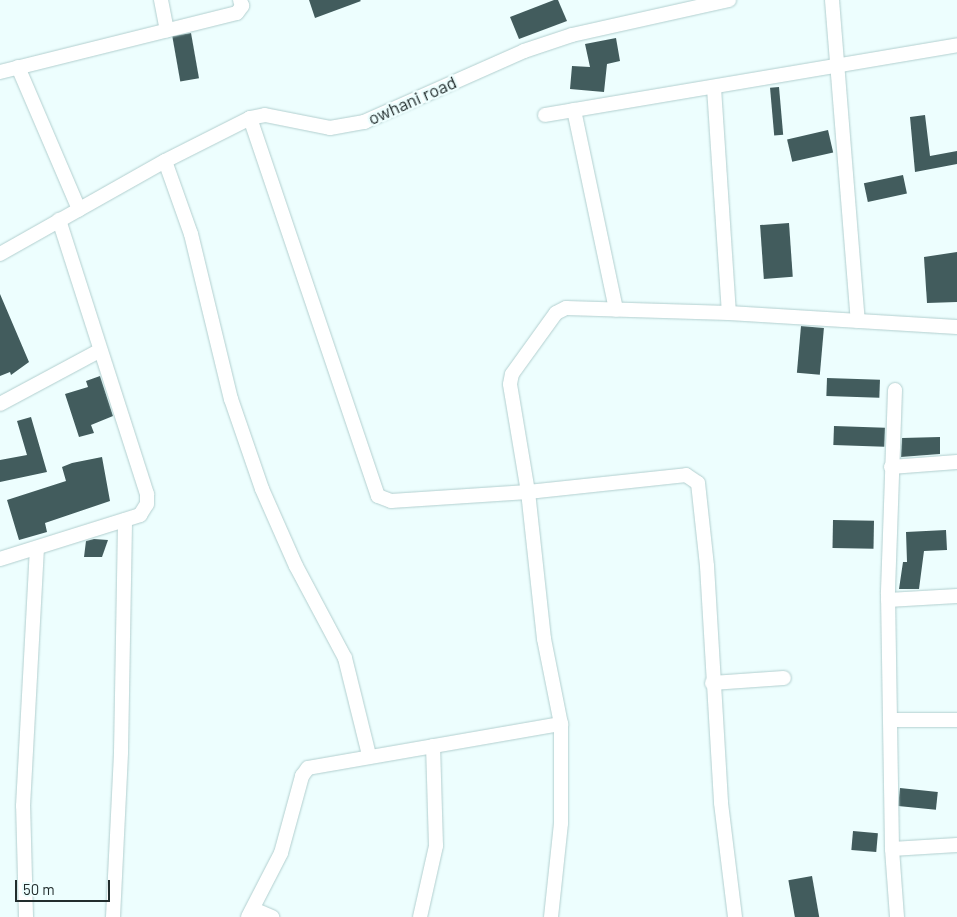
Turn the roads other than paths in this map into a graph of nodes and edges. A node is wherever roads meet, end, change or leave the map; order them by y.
1 (161, 0) edge
2 (240, 0) edge
3 (729, 0) edge
4 (832, 0) edge
5 (691, 5) edge
6 (167, 30) junction
7 (957, 45) edge
8 (18, 67) junction
9 (838, 68) junction
10 (0, 72) edge
11 (714, 88) junction
12 (574, 110) junction
13 (545, 115) dead end
14 (250, 118) junction
15 (165, 161) junction
16 (79, 209) junction
17 (59, 220) junction
18 (0, 254) edge
19 (616, 310) junction
20 (729, 313) junction
21 (858, 321) junction
22 (957, 327) edge
23 (99, 352) junction
24 (895, 390) dead end
25 (0, 404) edge
26 (957, 462) edge
27 (891, 467) junction
28 (528, 492) junction
29 (125, 520) junction
30 (37, 548) junction
31 (0, 559) edge
32 (957, 596) edge
33 (888, 600) junction
34 (784, 678) dead end
35 (712, 682) junction
36 (890, 720) junction
37 (957, 720) edge
38 (561, 724) junction
39 (433, 746) junction
40 (369, 755) junction
41 (957, 845) edge
42 (892, 849) junction
43 (250, 913) edge
44 (26, 917) edge
45 (113, 917) edge
46 (272, 917) edge
47 (420, 917) edge
48 (551, 917) edge
49 (735, 917) edge
50 (896, 917) edge

1 - 6 street
2 - 6 street
3 - 5 street, owhani road
4 - 9 street
5 - 14 street, owhani road
6 - 8 street
7 - 9 street
8 - 10 street
8 - 16 street
9 - 11 street
9 - 21 street
11 - 12 street
11 - 20 street
12 - 13 street
12 - 19 street
14 - 15 street, owhani road
14 - 28 street
15 - 16 street, owhani road
15 - 40 street
16 - 17 street, owhani road
17 - 18 street, owhani road
17 - 23 street
19 - 20 street
19 - 28 street
20 - 21 street
21 - 22 street
23 - 25 street
23 - 29 street
24 - 27 street
26 - 27 street
27 - 33 street
28 - 35 street
28 - 38 street
29 - 30 street
29 - 45 street
30 - 31 street
30 - 44 street
32 - 33 street
33 - 36 street
34 - 35 street
35 - 49 street
36 - 37 street
36 - 42 street
38 - 39 street
38 - 48 street
39 - 40 street
39 - 47 street
40 - 43 street
41 - 42 street
42 - 50 street
43 - 46 street

